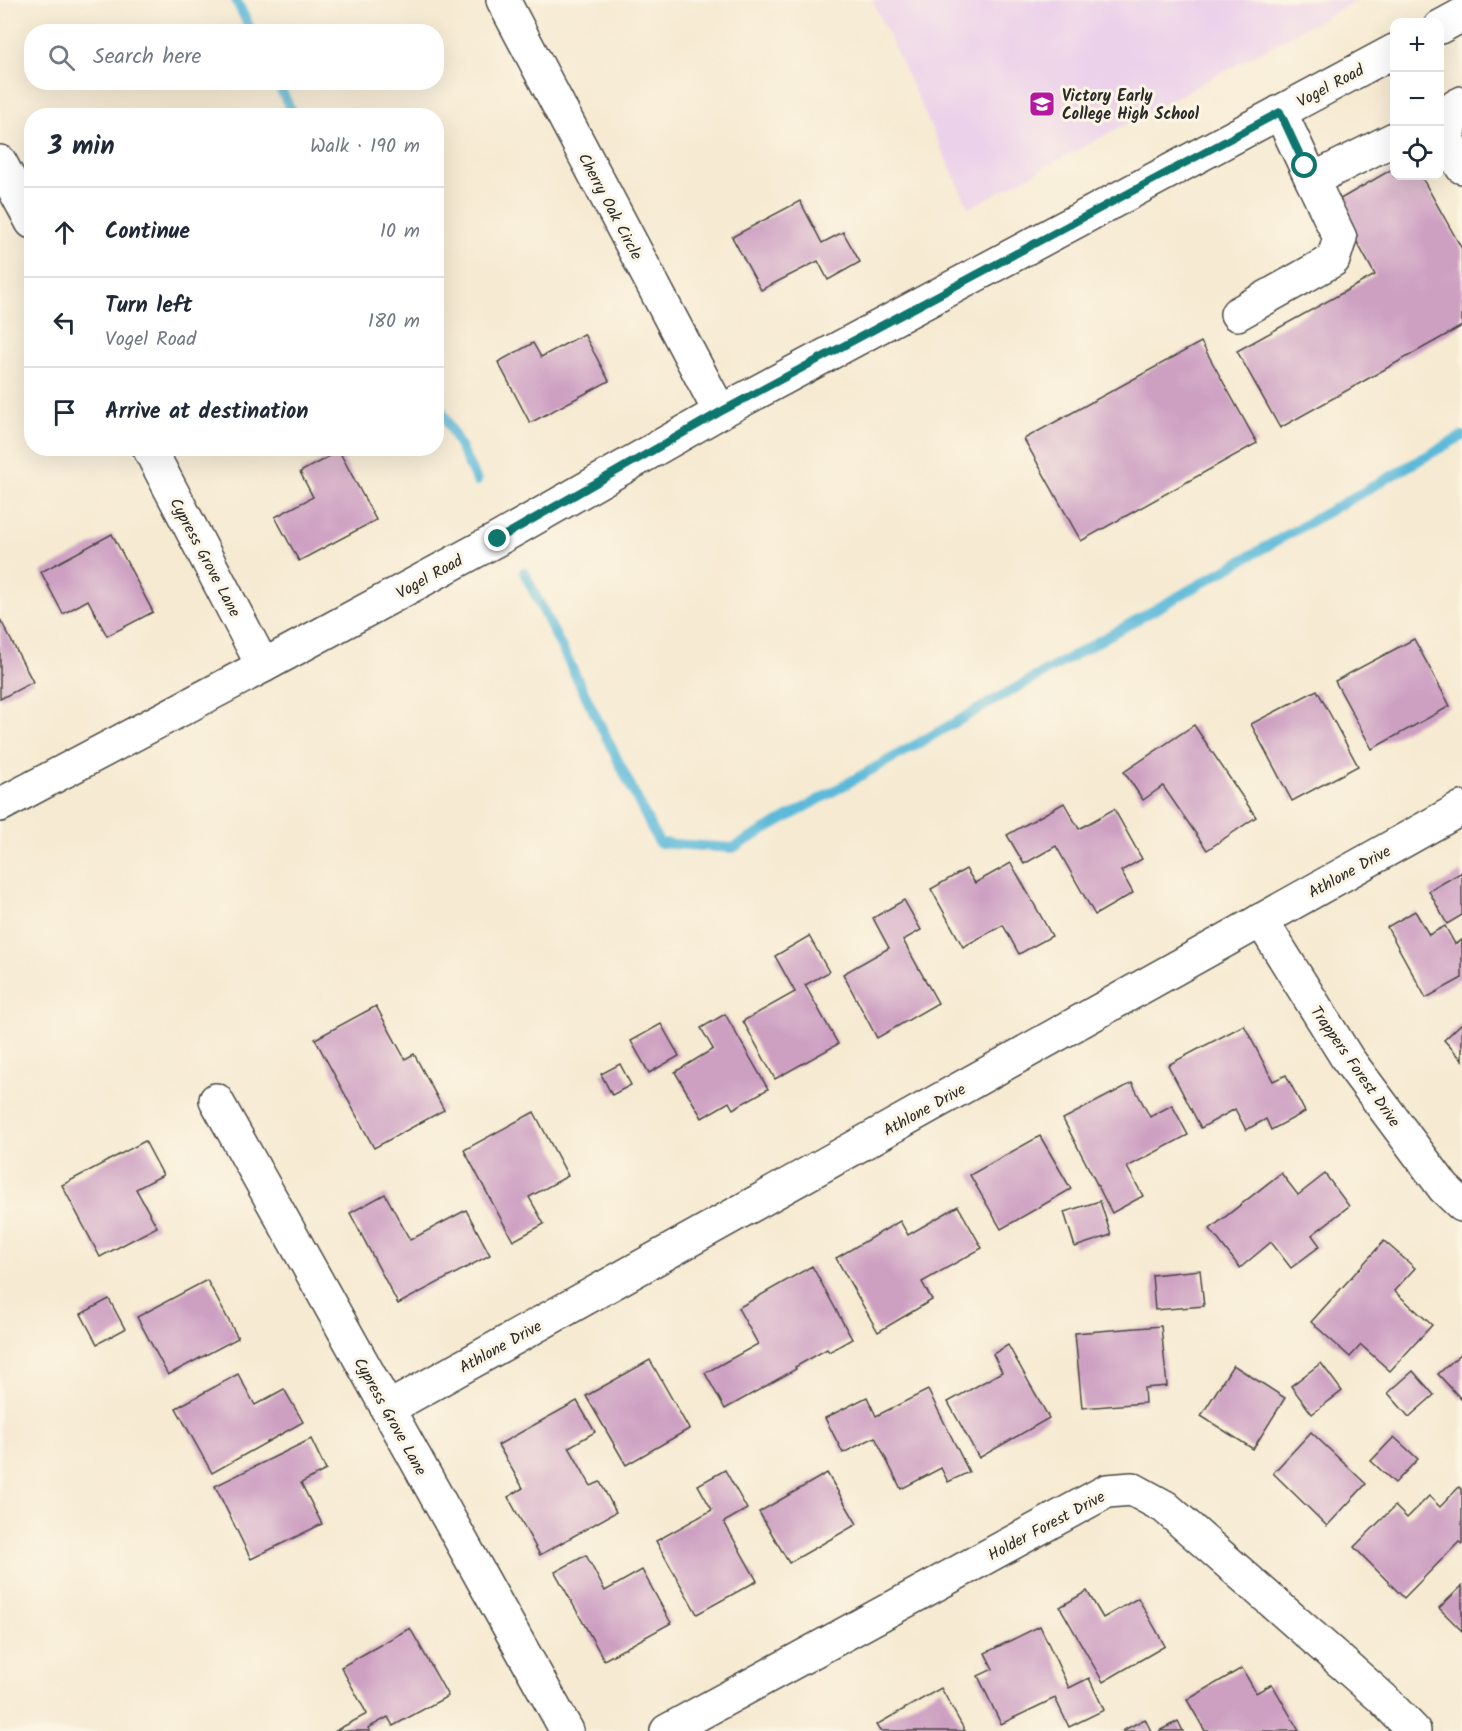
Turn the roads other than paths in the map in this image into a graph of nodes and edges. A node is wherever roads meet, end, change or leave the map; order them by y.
1 (503, 0) edge
2 (1462, 15) edge
3 (1444, 25) edge
4 (1390, 54) edge
5 (1462, 103) edge
6 (1280, 112) junction
7 (1390, 141) edge
8 (1450, 149) edge
9 (0, 162) edge
10 (1312, 180) junction
11 (24, 207) edge
12 (1237, 314) dead end
13 (720, 412) junction
14 (153, 456) edge
15 (263, 666) junction
16 (0, 805) edge
17 (1462, 808) edge
18 (1261, 920) junction
19 (216, 1100) dead end
20 (1462, 1205) edge
21 (387, 1409) junction
22 (567, 1731) edge
23 (667, 1731) edge
24 (1414, 1731) edge

1 - 13 street, Cherry Oak Circle
2 - 3 street
4 - 6 street, Vogel Road
5 - 8 street
6 - 10 street
6 - 13 street, Vogel Road
7 - 10 street
9 - 11 street
10 - 12 street
13 - 15 street, Vogel Road
14 - 15 street, Cypress Grove Lane
15 - 16 street, Vogel Road
17 - 18 street, Athlone Drive
18 - 20 street, Trappers Forest Drive
18 - 21 street, Athlone Drive
19 - 21 street, Cypress Grove Lane
21 - 22 street, Cypress Grove Lane
23 - 24 street, Holder Forest Drive

